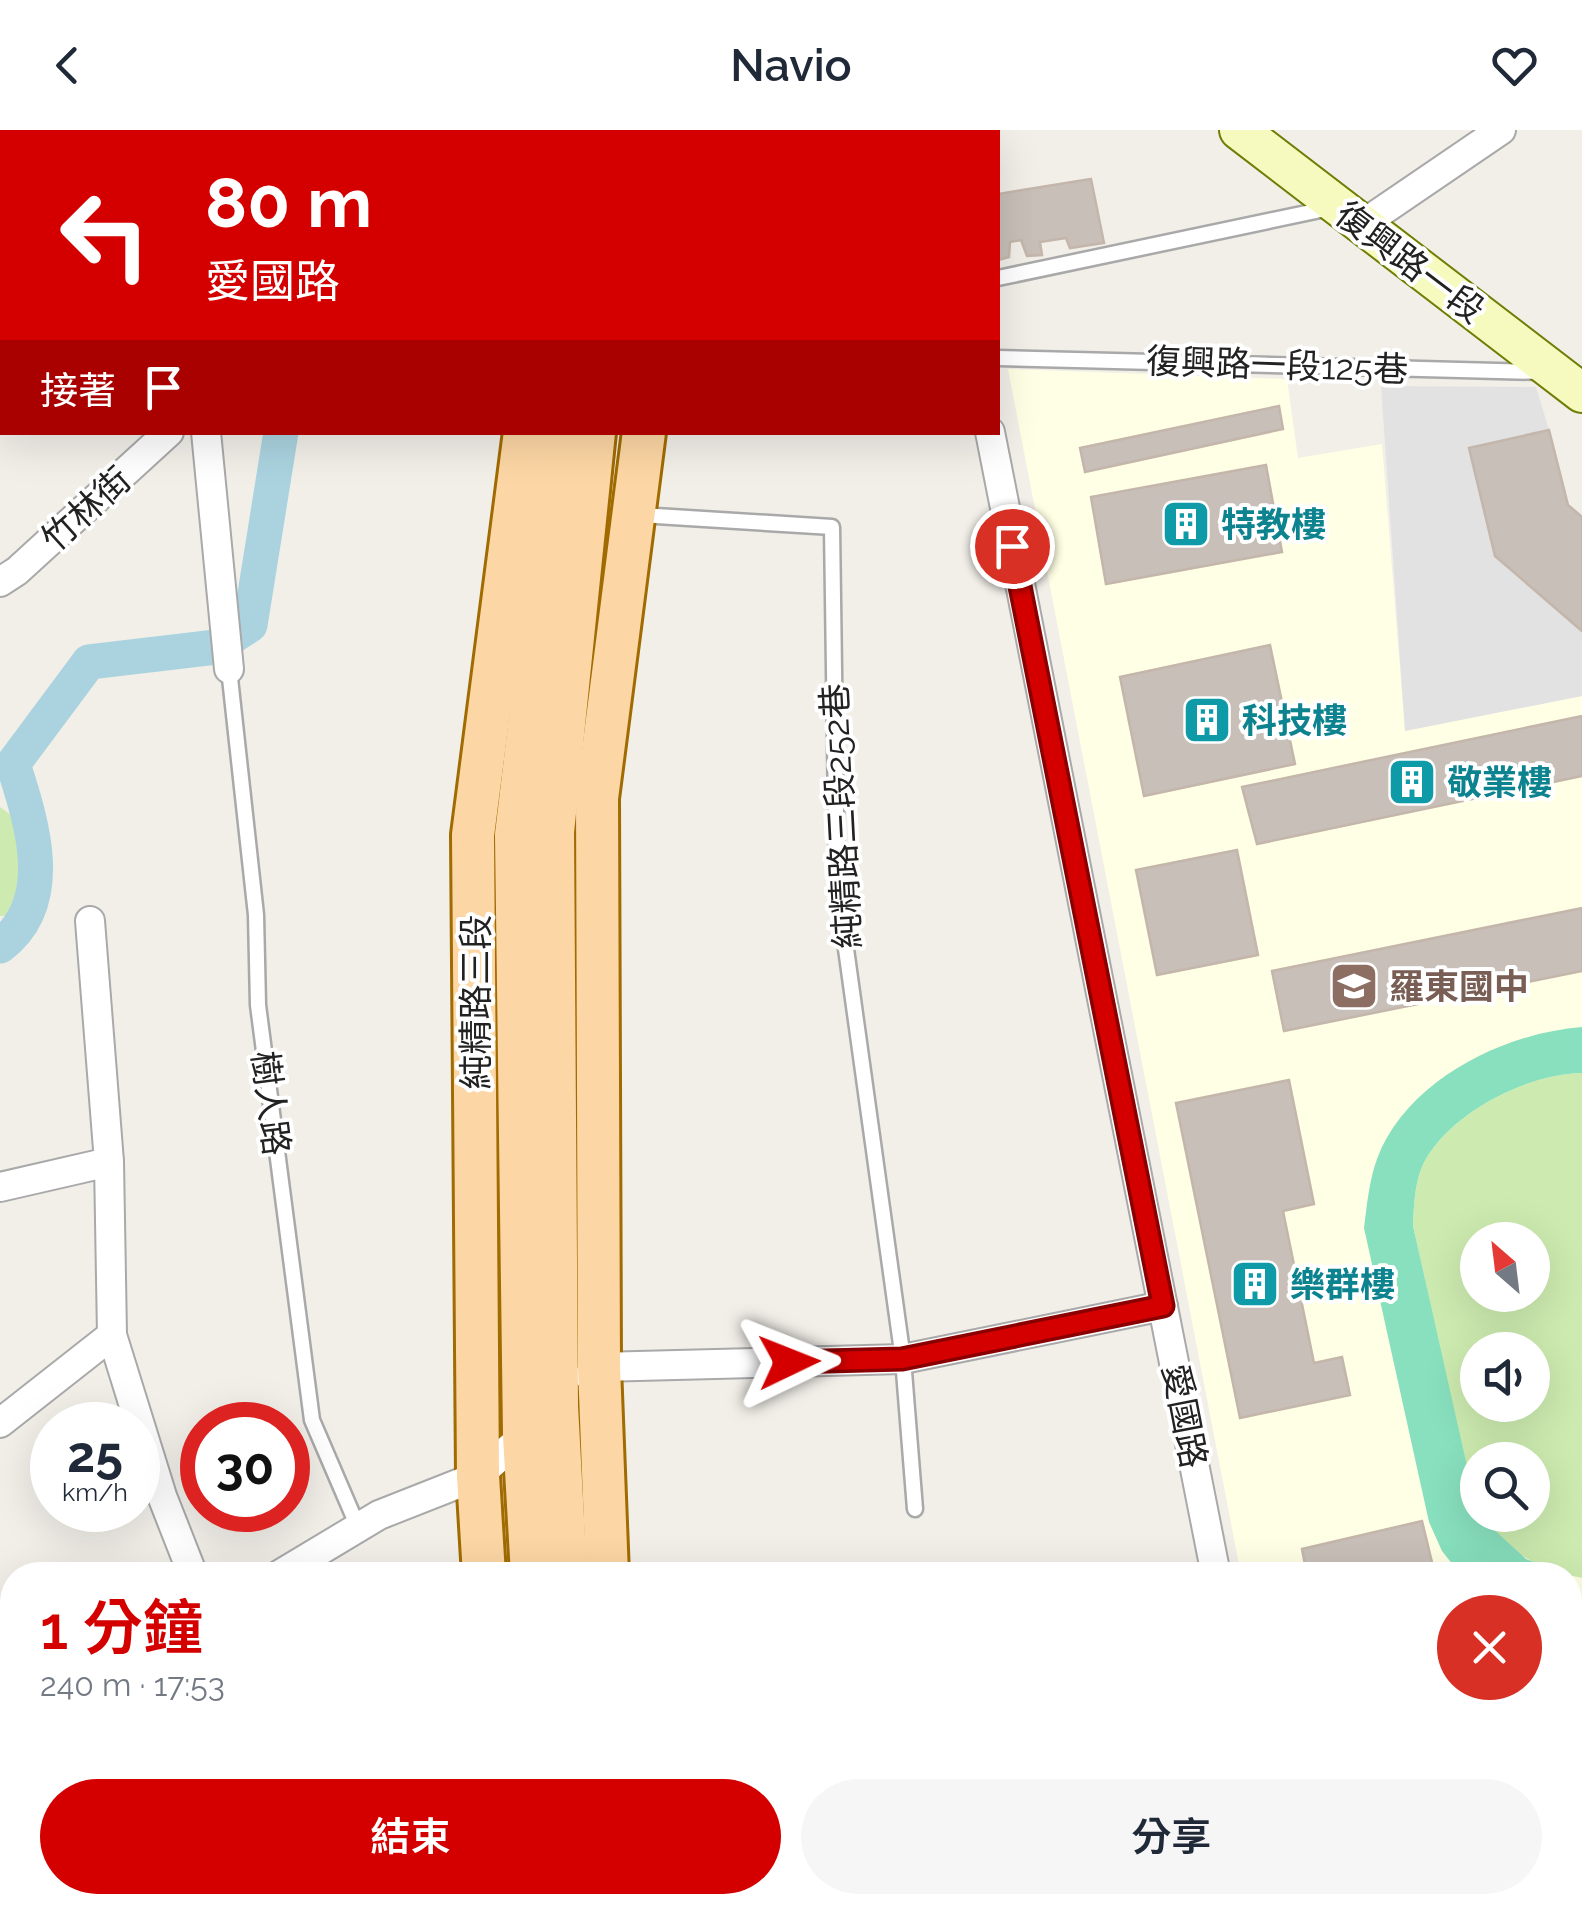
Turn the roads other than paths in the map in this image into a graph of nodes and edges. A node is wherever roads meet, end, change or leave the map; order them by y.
1 (1239, 130) edge
2 (1501, 130) edge
3 (1349, 215) junction
4 (1000, 278) edge
5 (1000, 358) edge
6 (1569, 383) edge
7 (166, 435) edge
8 (207, 435) edge
9 (524, 435) edge
10 (564, 435) edge
11 (594, 435) edge
12 (644, 435) edge
13 (991, 435) edge
14 (634, 515) junction
15 (0, 582) edge
16 (230, 669) joint
17 (90, 921) dead end
18 (109, 1162) junction
19 (0, 1187) edge
20 (1163, 1306) junction
21 (112, 1335) junction
22 (902, 1359) junction
23 (599, 1367) junction
24 (557, 1406) junction
25 (0, 1423) edge
26 (524, 1435) junction
27 (478, 1476) junction
28 (915, 1509) dead end
29 (358, 1527) junction
30 (189, 1562) edge
31 (300, 1562) edge
32 (483, 1562) edge
33 (531, 1562) edge
34 (565, 1562) edge
35 (606, 1562) edge
36 (1213, 1562) edge

1 - 3 main road, 復興路一段
2 - 3 street
3 - 4 lane
3 - 6 main road, 復興路一段
5 - 6 lane, 復興路一段125巷
7 - 15 street, 竹林街
8 - 16 street
9 - 27 main road, 純精路三段
10 - 26 main road, 純精路三段
11 - 24 main road
12 - 14 main road
13 - 20 street, 愛國路
14 - 22 lane, 純精路三段252巷
14 - 23 main road
16 - 29 lane, 樹人路
17 - 18 street
18 - 19 street
18 - 21 street
20 - 22 street
20 - 36 street, 愛國路
21 - 25 street
21 - 30 street
22 - 23 street
22 - 28 lane
23 - 24 street
23 - 35 main road
24 - 26 street
24 - 34 main road
26 - 27 street
26 - 33 main road, 純精路三段
27 - 29 street
27 - 32 main road, 純精路三段
29 - 31 street

